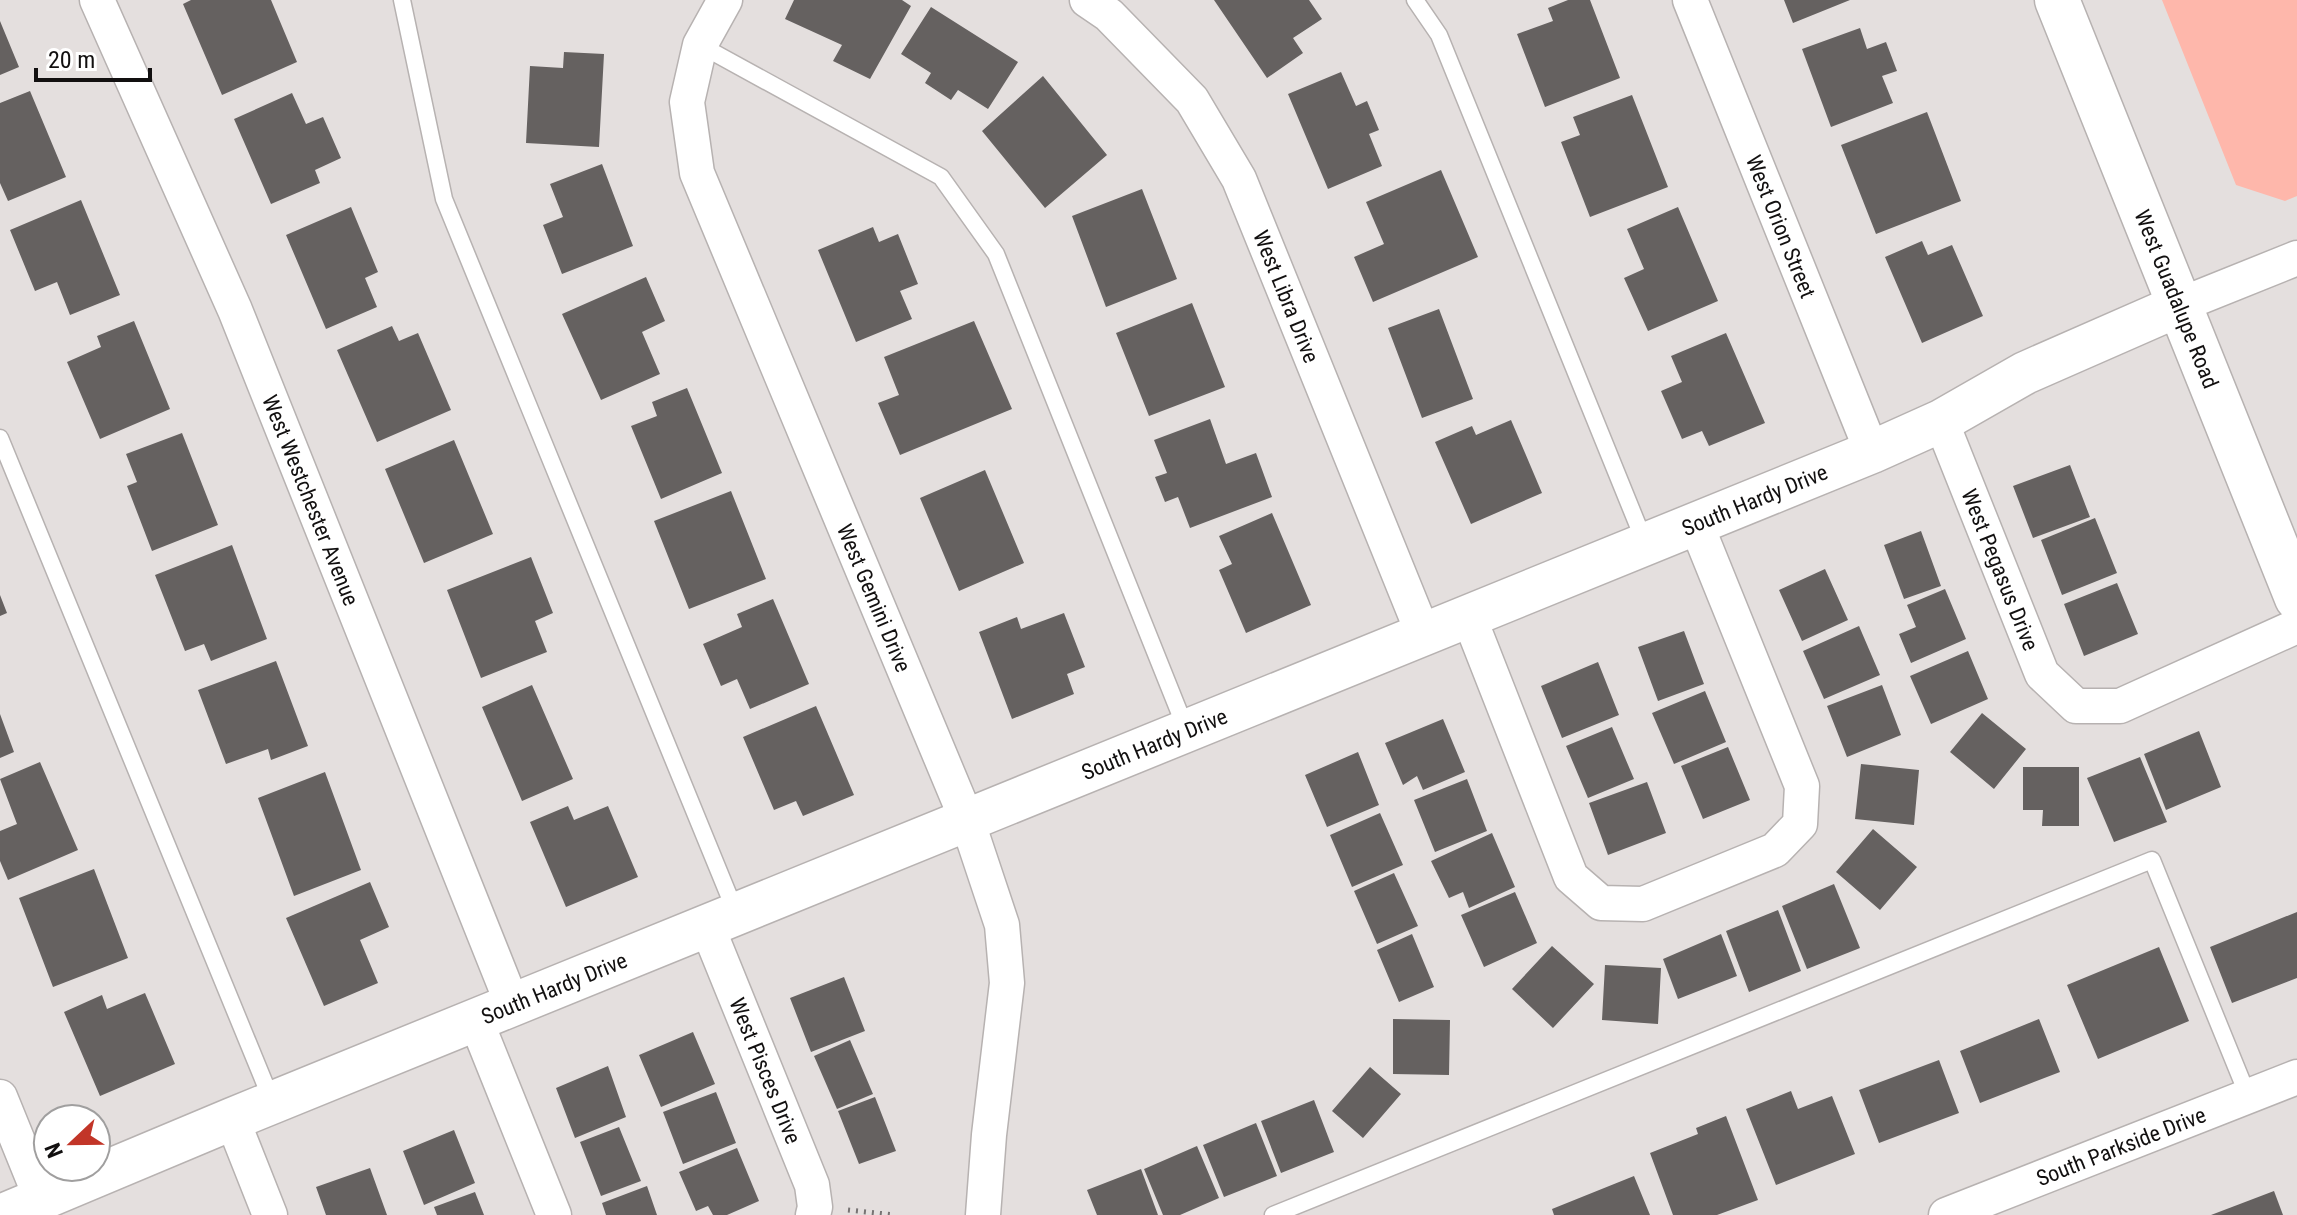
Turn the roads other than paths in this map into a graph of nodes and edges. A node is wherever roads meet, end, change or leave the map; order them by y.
1 (97, 0) edge
2 (402, 0) edge
3 (725, 0) edge
4 (1087, 0) edge
5 (1415, 0) edge
6 (1690, 0) edge
7 (2057, 0) edge
8 (700, 45) junction
9 (2297, 258) edge
10 (2180, 305) junction
11 (1941, 421) junction
12 (0, 438) edge
13 (1872, 452) junction
14 (1696, 524) junction
15 (1646, 544) junction
16 (2297, 598) edge
17 (1469, 617) junction
18 (2297, 626) edge
19 (1424, 636) junction
20 (1186, 730) junction
21 (967, 820) junction
22 (722, 920) junction
23 (495, 1013) junction
24 (2297, 1077) edge
25 (2248, 1096) junction
26 (0, 1097) edge
27 (273, 1102) junction
28 (232, 1119) junction
29 (41, 1198) junction
30 (814, 1211) edge
31 (3, 1215) edge
32 (270, 1215) edge
33 (554, 1215) edge
34 (983, 1215) edge
35 (1273, 1215) edge
36 (1946, 1215) edge

1 - 23 street, West Westchester Avenue
2 - 22 lane
3 - 8 street, West Gemini Drive
4 - 19 street, West Libra Drive
5 - 15 lane
6 - 13 street, West Orion Street
7 - 10 main road, West Guadalupe Road
8 - 20 lane
8 - 21 street, West Gemini Drive
9 - 10 street, South Hardy Drive
10 - 11 street, South Hardy Drive
10 - 16 main road, West Guadalupe Road
11 - 13 street, South Hardy Drive
11 - 18 street, West Pegasus Drive
12 - 27 lane
13 - 14 street, South Hardy Drive
14 - 15 street, South Hardy Drive
14 - 17 street
15 - 17 street, South Hardy Drive
17 - 19 street, South Hardy Drive
19 - 20 street, South Hardy Drive
20 - 21 street, South Hardy Drive
21 - 22 street, South Hardy Drive
21 - 34 street, West Gemini Drive
22 - 23 street, South Hardy Drive
22 - 30 street, West Pisces Drive
23 - 27 street, South Hardy Drive
23 - 33 street, West Westchester Avenue
24 - 25 street, South Parkside Drive
25 - 35 lane
25 - 36 street, South Parkside Drive
26 - 29 street
27 - 28 street, South Hardy Drive
28 - 29 street, South Hardy Drive
28 - 32 street
29 - 31 street, South Hardy Drive

